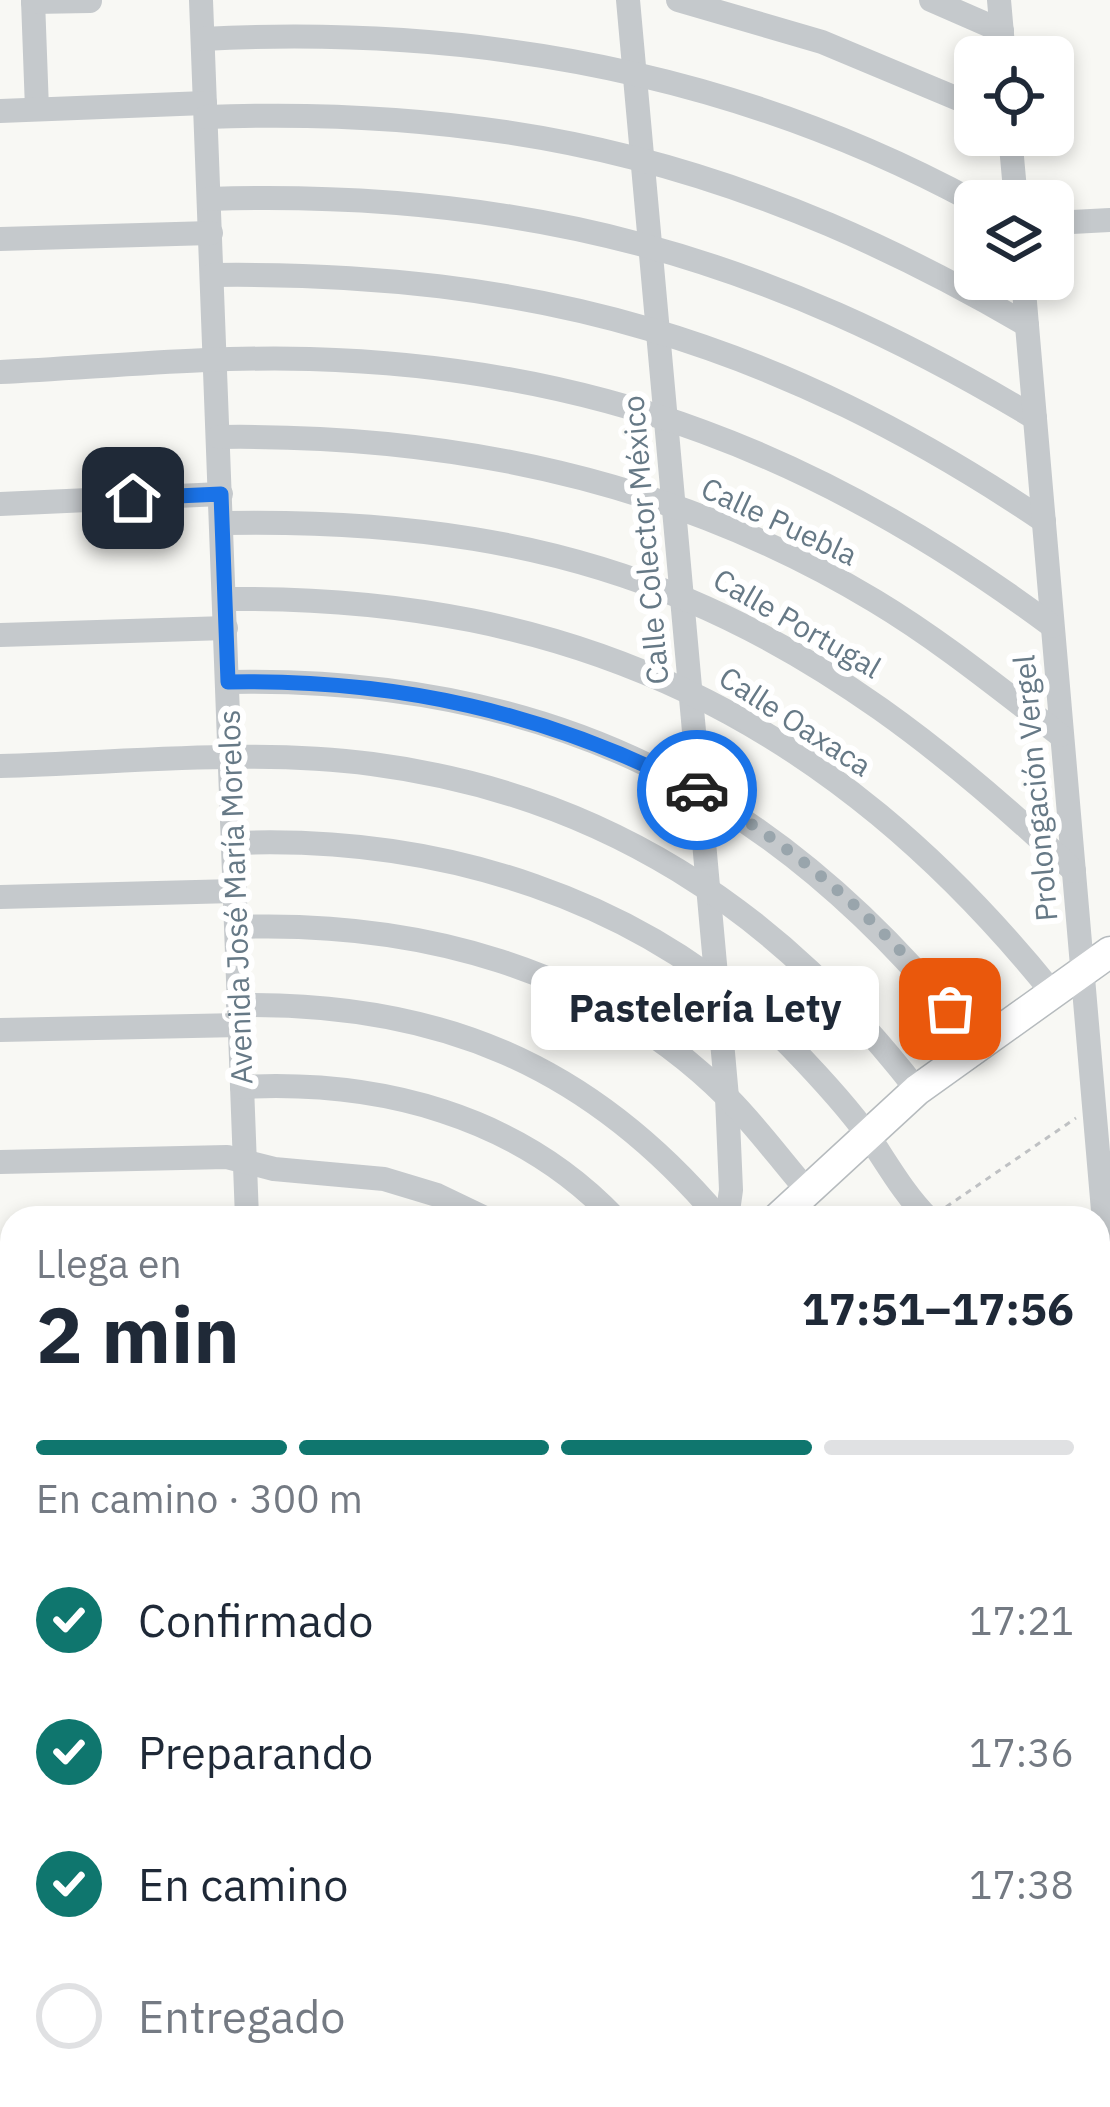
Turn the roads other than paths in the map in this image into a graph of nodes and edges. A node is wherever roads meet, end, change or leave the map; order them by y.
1 (202, 0) edge
2 (628, 0) edge
3 (677, 0) edge
4 (931, 0) edge
5 (999, 0) edge
6 (33, 1) edge
7 (90, 1) edge
8 (1002, 31) junction
9 (1002, 36) edge
10 (203, 39) junction
11 (635, 71) junction
12 (954, 97) edge
13 (37, 109) junction
14 (206, 110) junction
15 (0, 111) edge
16 (642, 157) junction
17 (954, 192) edge
18 (209, 199) junction
19 (1110, 220) edge
20 (1074, 223) edge
21 (211, 233) junction
22 (0, 239) edge
23 (650, 244) junction
24 (212, 274) junction
25 (1025, 300) edge
26 (1028, 326) junction
27 (656, 331) junction
28 (215, 361) junction
29 (0, 372) edge
30 (665, 418) junction
31 (1035, 418) junction
32 (219, 437) junction
33 (221, 494) junction
34 (0, 504) edge
35 (672, 506) junction
36 (1044, 521) junction
37 (222, 523) junction
38 (681, 593) junction
39 (225, 599) junction
40 (1052, 626) junction
41 (226, 628) junction
42 (0, 635) edge
43 (228, 682) junction
44 (690, 691) junction
45 (1060, 735) junction
46 (230, 760) junction
47 (0, 766) edge
48 (700, 791) junction
49 (233, 843) junction
50 (1074, 871) junction
51 (707, 886) junction
52 (236, 891) junction
53 (0, 897) edge
54 (237, 927) junction
55 (1110, 952) edge
56 (1082, 971) junction
57 (717, 983) junction
58 (1052, 992) junction
59 (239, 1015) junction
60 (0, 1030) edge
61 (978, 1045) junction
62 (242, 1087) junction
63 (917, 1090) junction
64 (727, 1097) junction
65 (866, 1133) junction
66 (0, 1162) edge
67 (245, 1162) junction
68 (806, 1189) junction
69 (247, 1206) edge
70 (455, 1206) edge
71 (601, 1206) edge
72 (711, 1206) edge
73 (726, 1206) edge
74 (790, 1206) edge
75 (919, 1206) edge
76 (1105, 1206) edge

1 - 10 street, Avenida José María Morelos
2 - 11 street, Calle Colector México
3 - 12 street
4 - 8 street
5 - 8 street
6 - 7 street
6 - 13 street
8 - 9 street
10 - 11 street
10 - 14 street, Avenida José María Morelos
11 - 16 street, Calle Colector México
11 - 17 street
13 - 14 street
13 - 15 street
14 - 16 street
14 - 18 street, Avenida José María Morelos
16 - 23 street, Calle Colector México
16 - 26 street
18 - 21 street, Avenida José María Morelos
18 - 23 street
19 - 20 street
21 - 22 street
21 - 24 street, Avenida José María Morelos
23 - 27 street, Calle Colector México
23 - 31 street
24 - 27 street
24 - 28 street, Avenida José María Morelos
25 - 26 street, Prolongación Vergel
26 - 31 street, Prolongación Vergel
27 - 30 street, Calle Colector México
27 - 36 street
28 - 29 street
28 - 30 street
28 - 32 street, Avenida José María Morelos
30 - 35 street, Calle Colector México
30 - 40 street
31 - 36 street, Prolongación Vergel
32 - 33 street, Avenida José María Morelos
32 - 35 street, Calle Puebla
33 - 34 street
33 - 37 street, Avenida José María Morelos
35 - 38 street, Calle Colector México
35 - 45 street, Calle Puebla
36 - 40 street, Prolongación Vergel
37 - 38 street, Calle Portugal
37 - 39 street, Avenida José María Morelos
38 - 44 street, Calle Colector México
38 - 50 street, Calle Portugal
39 - 41 street, Avenida José María Morelos
39 - 44 street, Calle Oaxaca
40 - 45 street, Prolongación Vergel
41 - 42 street
41 - 43 street, Avenida José María Morelos
43 - 46 street, Avenida José María Morelos
43 - 48 street
44 - 48 street, Calle Colector México
44 - 58 street, Calle Oaxaca
45 - 50 street, Prolongación Vergel
46 - 47 street
46 - 49 street, Avenida José María Morelos
46 - 51 street
48 - 51 street, Calle Colector México
48 - 61 street
49 - 52 street, Avenida José María Morelos
49 - 57 street
50 - 56 street, Prolongación Vergel
51 - 57 street, Calle Colector México
51 - 63 street
52 - 53 street
52 - 54 street, Avenida José María Morelos
54 - 59 street, Avenida José María Morelos
54 - 64 street
55 - 56 main road
56 - 58 main road
56 - 76 street, Prolongación Vergel
57 - 64 street, Calle Colector México
57 - 65 street
58 - 61 main road
59 - 60 street
59 - 62 street, Avenida José María Morelos
59 - 72 street
61 - 63 main road
62 - 67 street, Avenida José María Morelos
62 - 71 street
63 - 65 main road
64 - 68 street
64 - 73 street, Calle Colector México
65 - 68 main road
65 - 75 street
66 - 67 street
67 - 69 street, Avenida José María Morelos
67 - 70 street
68 - 74 main road

